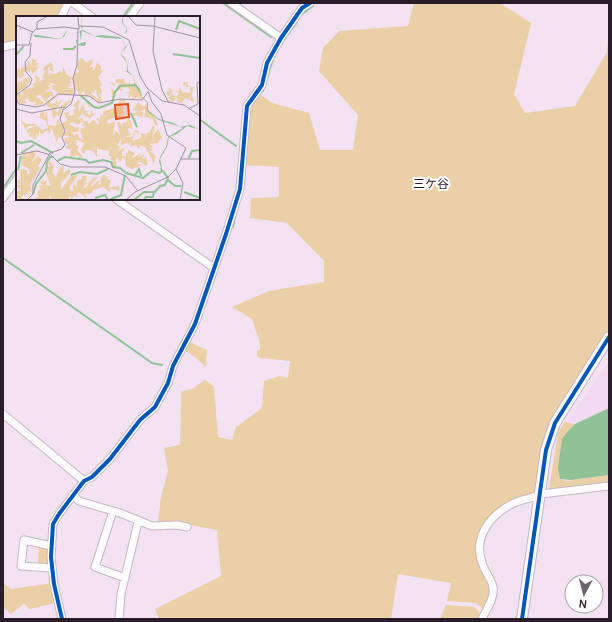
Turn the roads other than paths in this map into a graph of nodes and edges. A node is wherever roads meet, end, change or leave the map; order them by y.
1 (68, 3) edge
2 (73, 3) edge
3 (140, 3) edge
4 (231, 3) edge
5 (310, 3) edge
6 (62, 16) edge
7 (91, 16) edge
8 (131, 16) edge
9 (281, 38) junction
10 (16, 44) edge
11 (3, 47) edge
12 (16, 180) edge
13 (3, 198) edge
14 (117, 200) edge
15 (214, 268) junction
16 (609, 337) edge
17 (3, 414) edge
18 (84, 481) junction
19 (609, 486) edge
20 (541, 494) junction
21 (73, 495) junction
22 (113, 511) junction
23 (138, 522) junction
24 (188, 527) dead end
25 (52, 546) junction
26 (52, 568) junction
27 (125, 578) junction
28 (62, 619) edge
29 (119, 619) edge
30 (482, 619) edge
31 (522, 619) edge

1 - 6 street
2 - 7 street
3 - 8 street
4 - 9 street
5 - 9 street
9 - 15 street
10 - 11 street
12 - 13 street
14 - 15 street
15 - 18 street
16 - 20 street
17 - 18 street
18 - 21 street
19 - 20 street
20 - 30 street
20 - 31 street
21 - 22 street
21 - 25 street
22 - 23 street
22 - 27 street
23 - 24 street
23 - 27 street
25 - 26 street
25 - 26 street
26 - 28 street
27 - 29 street

